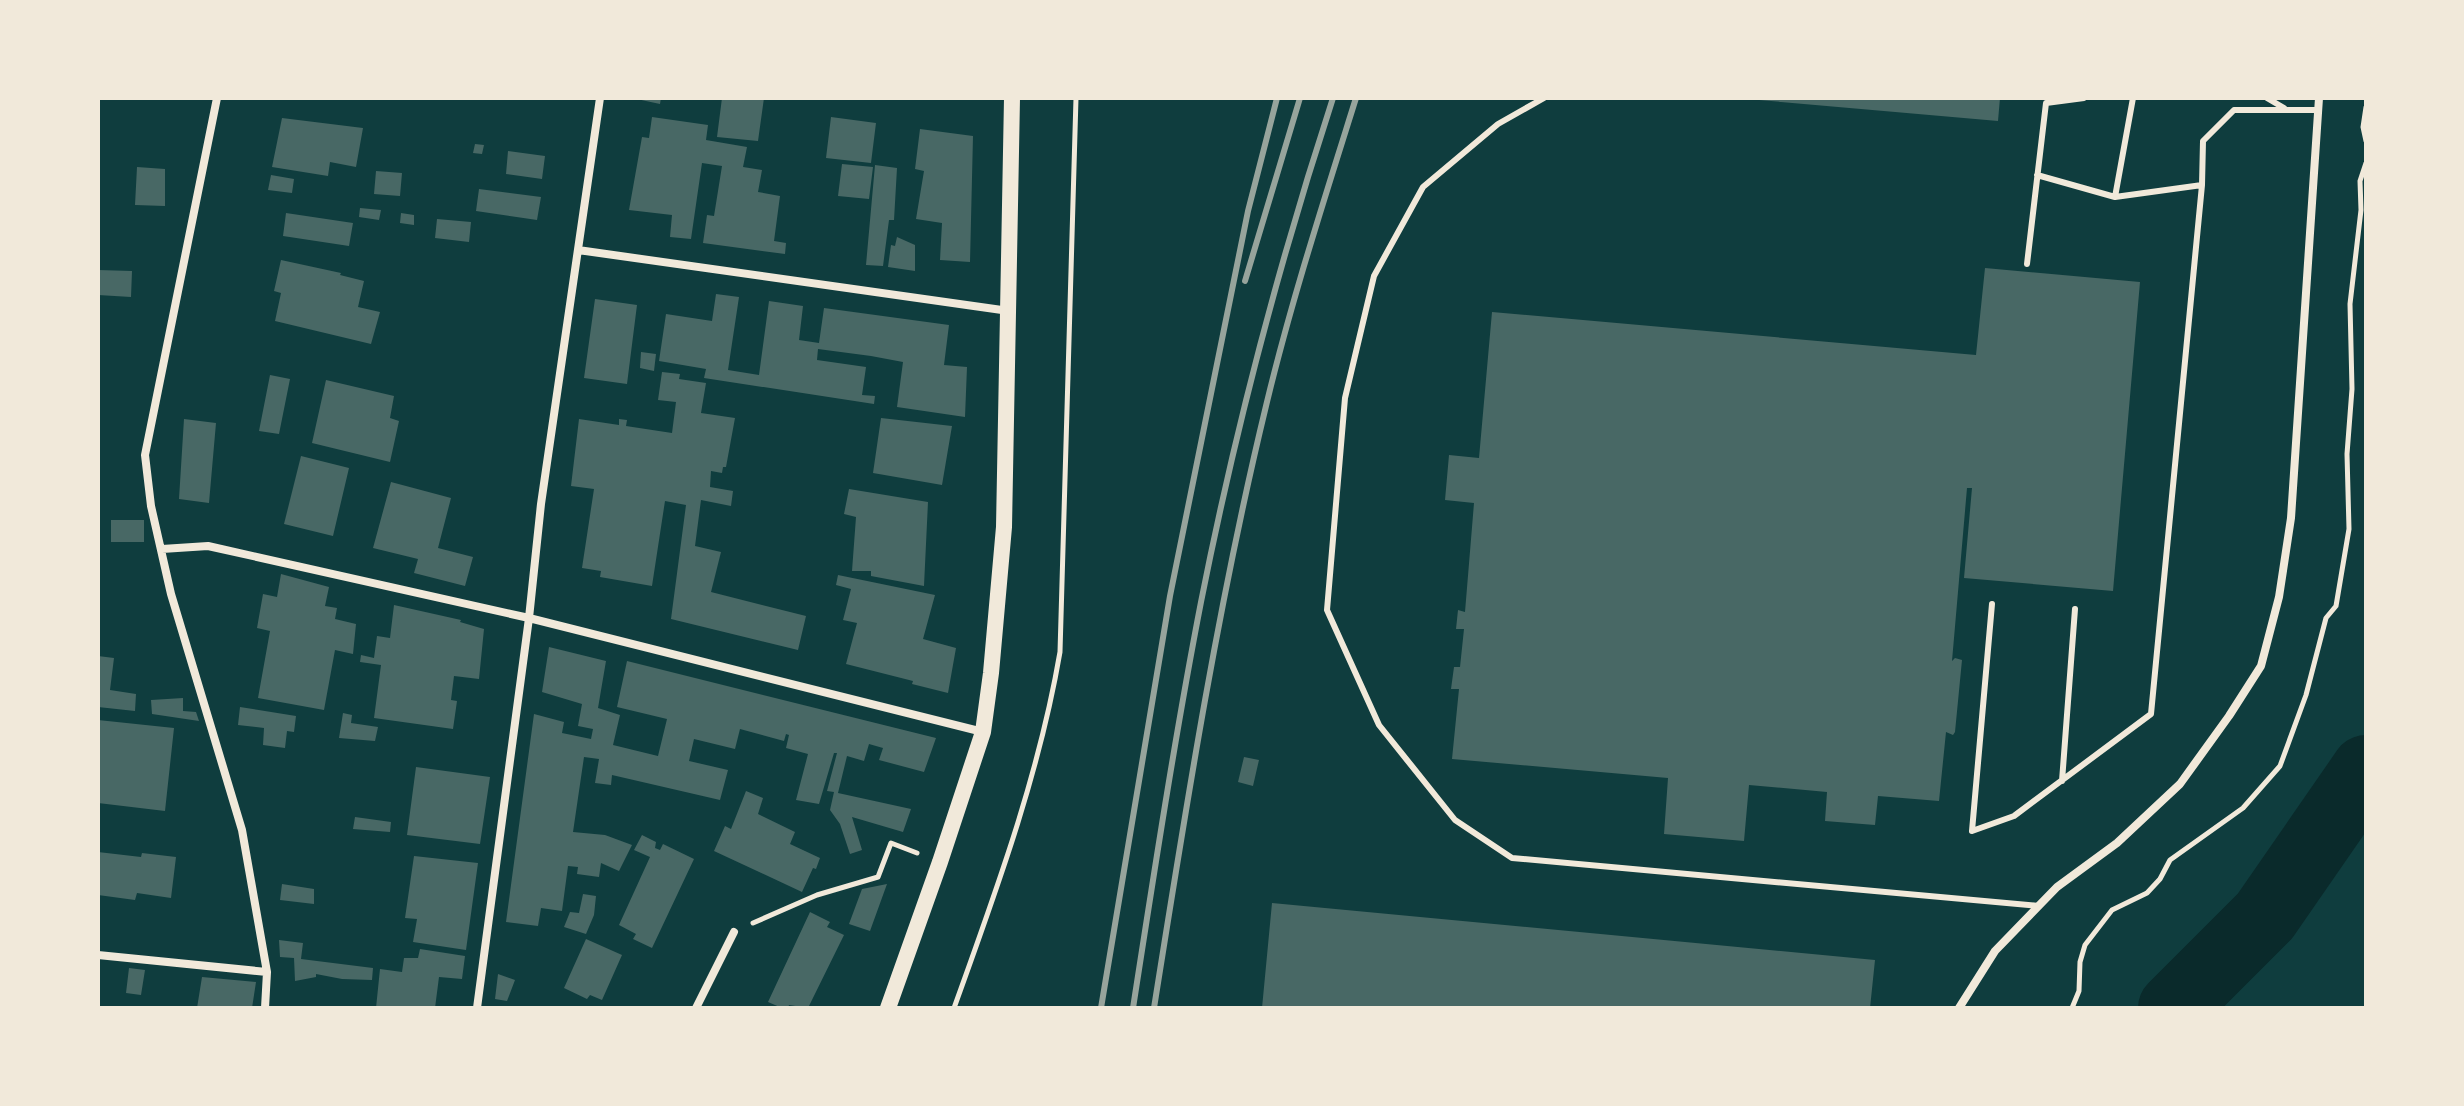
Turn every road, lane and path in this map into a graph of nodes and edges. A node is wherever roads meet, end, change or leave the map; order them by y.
1 (217, 98) edge
2 (600, 98) edge
3 (1012, 98) edge
4 (1076, 98) edge
5 (1544, 98) edge
6 (2084, 98) edge
7 (2133, 98) edge
8 (2267, 98) edge
9 (2319, 98) edge
10 (2046, 100) edge
11 (2366, 107) edge
12 (2287, 110) junction
13 (2318, 110) junction
14 (2366, 141) edge
15 (2037, 175) junction
16 (2202, 185) junction
17 (2115, 197) junction
18 (578, 250) junction
19 (2027, 264) dead end
20 (1009, 311) junction
21 (162, 549) junction
22 (1992, 604) dead end
23 (2075, 609) dead end
24 (529, 618) junction
25 (983, 732) junction
26 (2062, 782) junction
27 (891, 843) dead end
28 (2039, 906) junction
29 (734, 932) joint
30 (98, 955) edge
31 (267, 972) junction
32 (265, 1008) edge
33 (477, 1008) edge
34 (696, 1008) edge
35 (888, 1008) edge
36 (954, 1008) edge
37 (1959, 1008) edge

1 - 21 street
2 - 18 street
3 - 20 main road
4 - 36 path
5 - 28 lane
6 - 10 lane
7 - 17 lane
8 - 12 lane
9 - 13 street
10 - 15 lane
11 - 14 path
12 - 13 lane
12 - 16 lane
13 - 28 street
15 - 17 lane
15 - 19 lane
16 - 17 lane
16 - 26 lane
18 - 20 street
18 - 24 street
20 - 25 main road
21 - 24 street
21 - 31 street
22 - 26 lane
23 - 26 lane
24 - 25 street
24 - 33 street
25 - 35 main road
27 - 29 path
28 - 37 street
29 - 34 street
30 - 31 street
31 - 32 street

